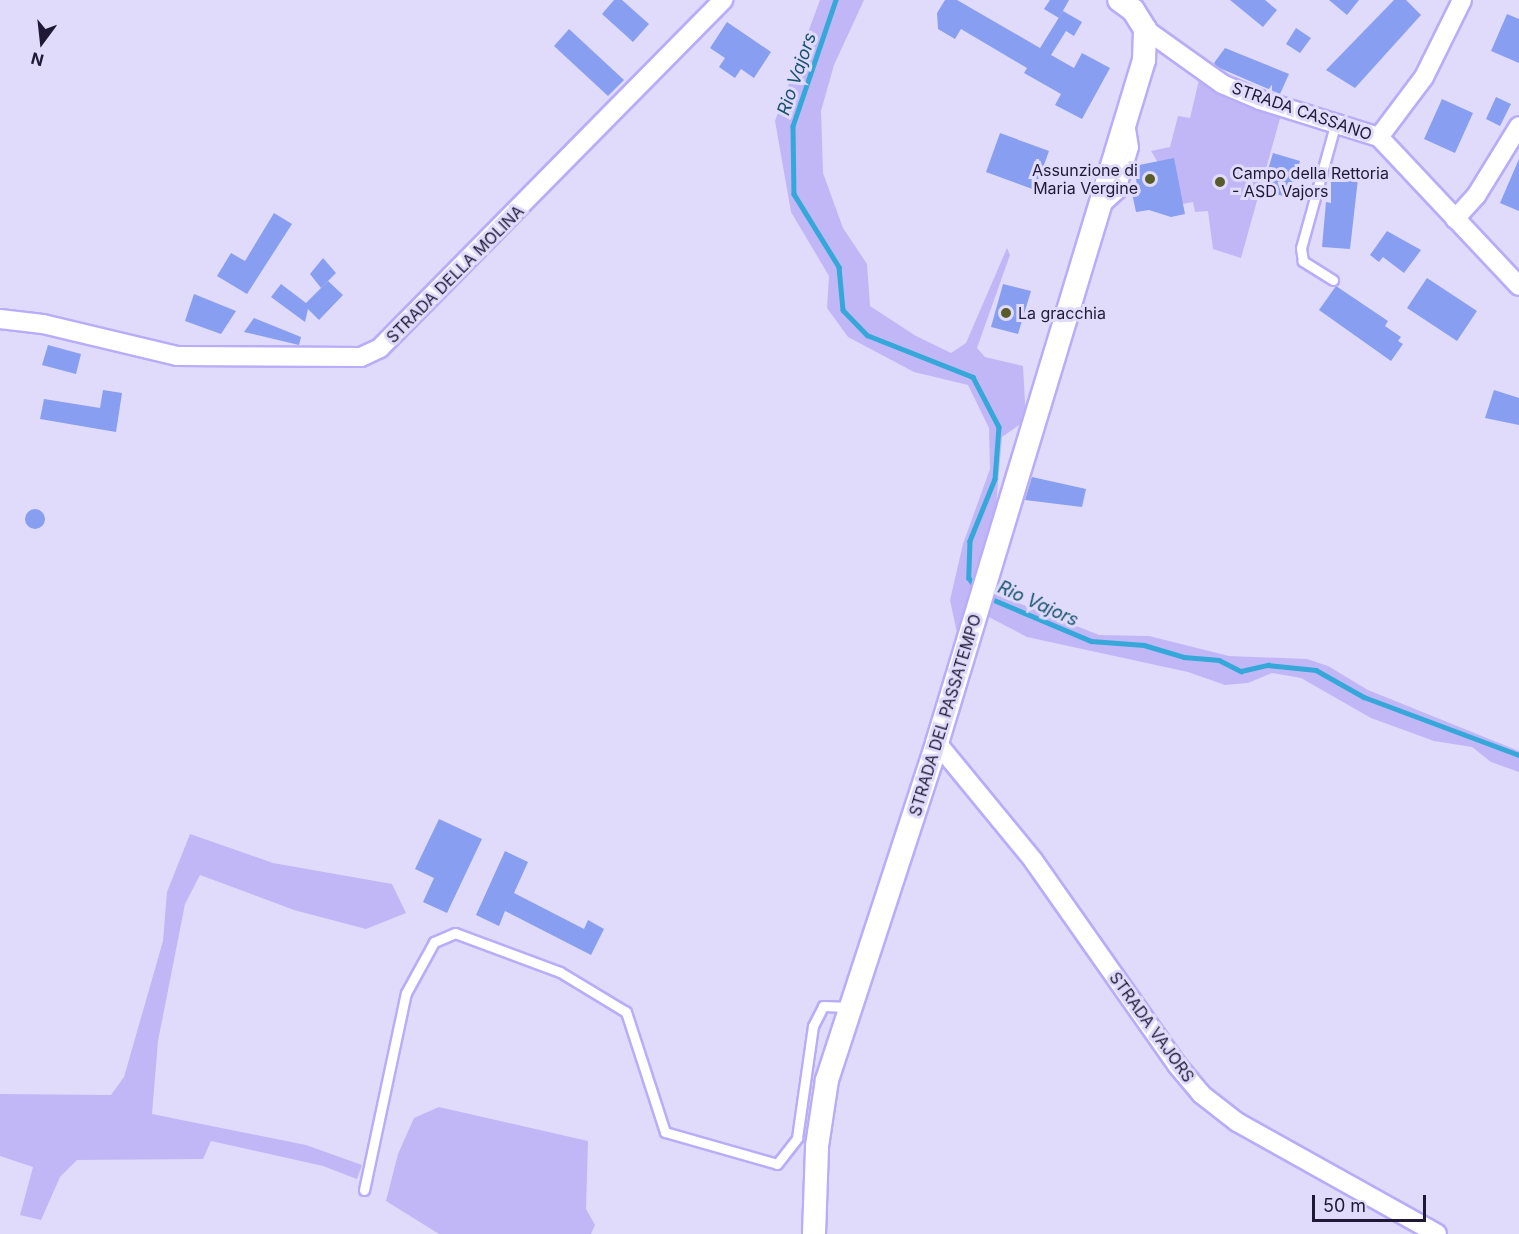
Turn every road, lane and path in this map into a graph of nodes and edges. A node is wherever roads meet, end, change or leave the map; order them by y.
1 (723, 0) edge
2 (1119, 0) edge
3 (1458, 2) edge
4 (1145, 29) junction
5 (1336, 122) junction
6 (1519, 126) edge
7 (1379, 137) junction
8 (1455, 219) junction
9 (1333, 280) dead end
10 (1519, 286) edge
11 (0, 319) edge
12 (937, 743) junction
13 (851, 1007) junction
14 (364, 1190) dead end
15 (814, 1234) edge
16 (1437, 1234) edge

1 - 11 street, STRADA DELLA MOLINA
2 - 4 street
3 - 7 street
4 - 5 street, STRADA CASSANO
4 - 12 street, STRADA DEL PASSATEMPO
5 - 7 street, STRADA CASSANO
5 - 9 lane
6 - 8 street
7 - 8 street, STRADA CASSANO
8 - 10 street, STRADA CASSANO
12 - 13 street, STRADA DEL PASSATEMPO
12 - 16 street, STRADA VAJORS
13 - 14 lane
13 - 15 street, STRADA DEL PASSATEMPO

